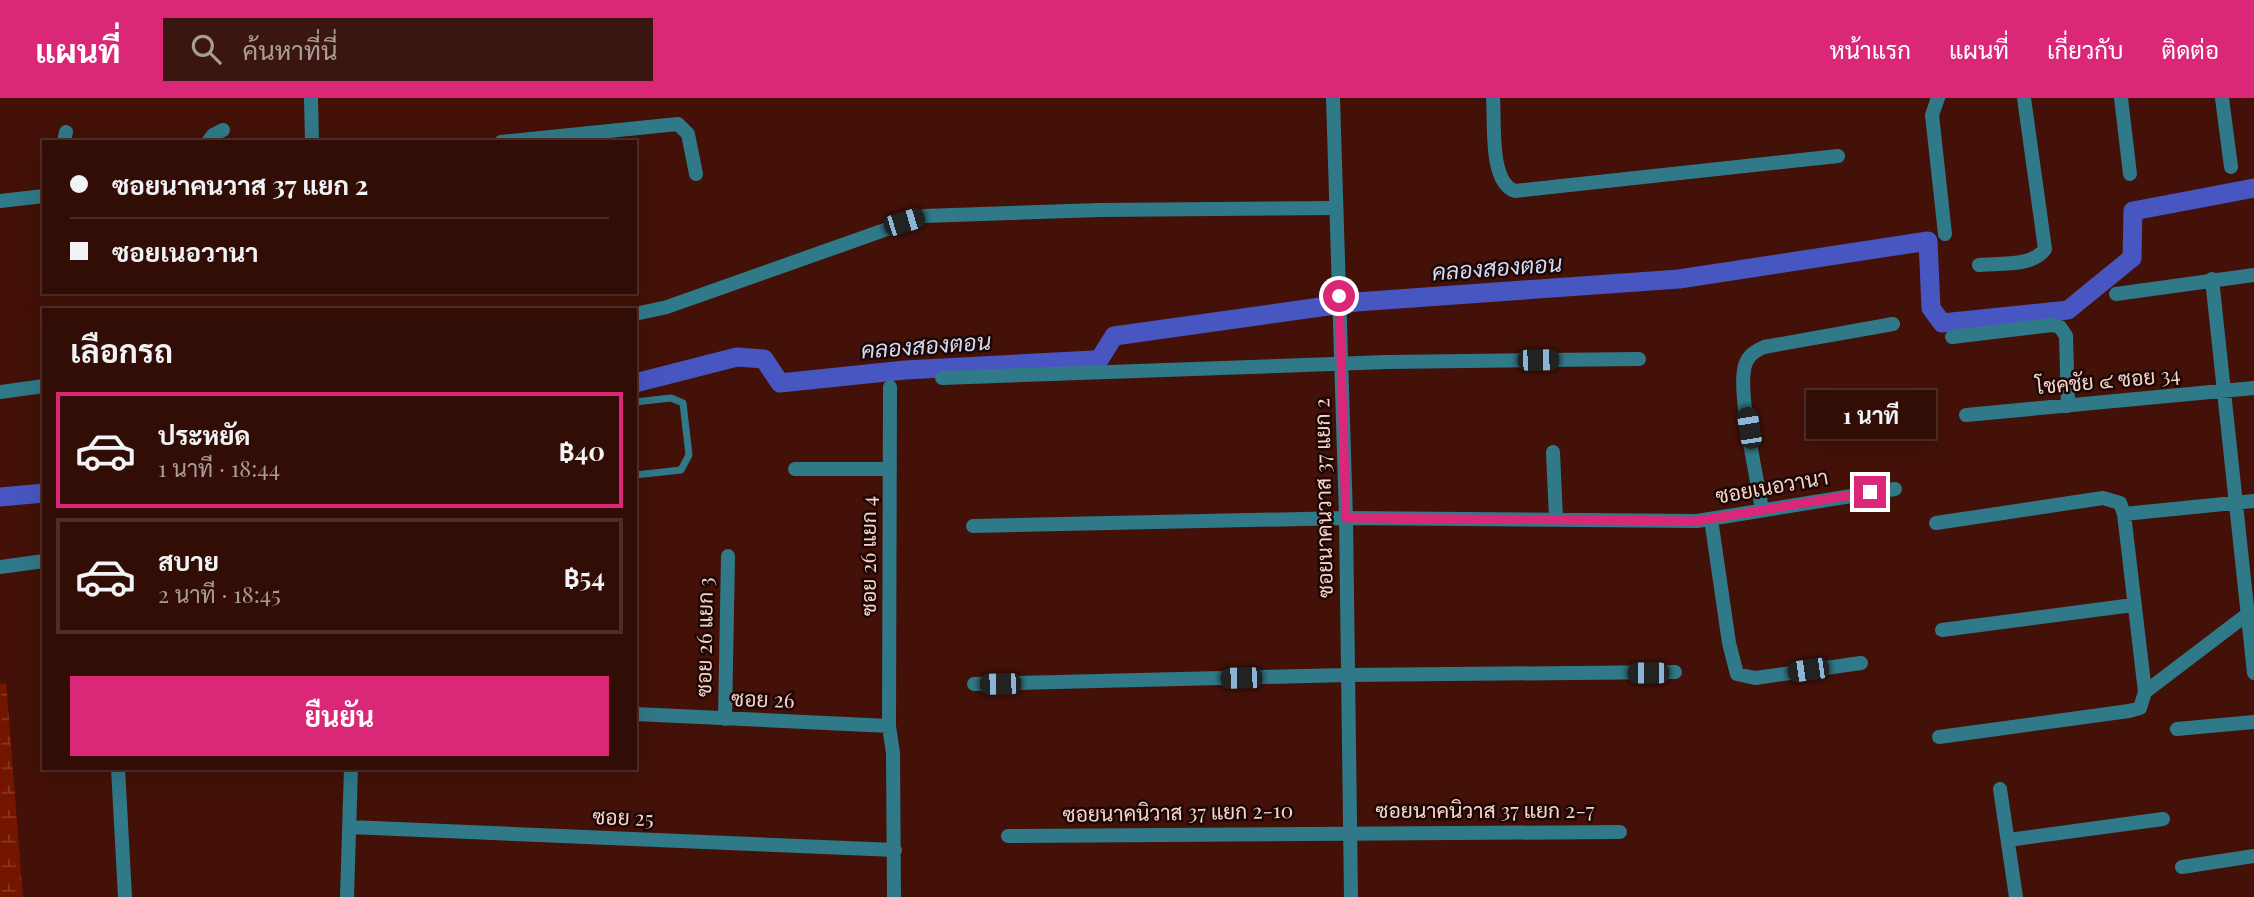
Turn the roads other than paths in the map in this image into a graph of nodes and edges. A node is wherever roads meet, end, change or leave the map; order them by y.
1 (1333, 98) edge
2 (1493, 98) edge
3 (1938, 98) edge
4 (2024, 98) edge
5 (2121, 98) edge
6 (2222, 98) edge
7 (311, 99) edge
8 (223, 130) dead end
9 (209, 140) edge
10 (312, 140) edge
11 (521, 140) edge
12 (1838, 156) dead end
13 (2231, 167) dead end
14 (696, 174) dead end
15 (2130, 174) dead end
16 (42, 195) edge
17 (0, 201) edge
18 (1336, 208) junction
19 (1945, 234) dead end
20 (1979, 265) dead end
21 (2254, 275) edge
22 (2212, 279) junction
23 (2116, 294) dead end
24 (637, 314) edge
25 (1893, 324) dead end
26 (1952, 337) dead end
27 (1639, 359) dead end
28 (1342, 365) junction
29 (942, 378) dead end
30 (42, 386) edge
31 (890, 387) dead end
32 (2254, 388) edge
33 (0, 392) edge
34 (2223, 392) junction
35 (637, 402) edge
36 (2068, 405) junction
37 (1966, 415) dead end
38 (1553, 452) dead end
39 (794, 469) dead end
40 (890, 470) junction
41 (637, 475) edge
42 (1895, 488) dead end
43 (2254, 501) edge
44 (2237, 503) junction
45 (1762, 510) junction
46 (2124, 514) junction
47 (1346, 518) junction
48 (1556, 518) junction
49 (1704, 520) junction
50 (1936, 523) dead end
51 (973, 526) dead end
52 (727, 556) dead end
53 (42, 561) edge
54 (0, 567) edge
55 (2133, 605) junction
56 (2251, 613) edge
57 (1942, 630) dead end
58 (1861, 663) dead end
59 (1675, 673) dead end
60 (2254, 673) edge
61 (1348, 675) junction
62 (974, 684) dead end
63 (2145, 692) junction
64 (637, 714) edge
65 (725, 719) junction
66 (2254, 722) edge
67 (889, 726) junction
68 (2177, 729) dead end
69 (1939, 737) dead end
70 (118, 770) edge
71 (351, 770) edge
72 (2000, 789) dead end
73 (2163, 819) dead end
74 (350, 827) junction
75 (1349, 832) junction
76 (1620, 832) dead end
77 (1008, 836) dead end
78 (2008, 840) junction
79 (895, 850) junction
80 (2254, 856) edge
81 (2182, 867) dead end
82 (125, 897) edge
83 (347, 897) edge
84 (894, 897) edge
85 (1351, 897) edge
86 (2016, 897) edge

1 - 18 street, ซอยนาคนวาส 37 แยก 2
2 - 12 street
3 - 19 street
4 - 20 street
5 - 15 street
6 - 13 street
7 - 10 street
8 - 9 street
11 - 14 street
16 - 17 street
18 - 24 street
18 - 28 street, ซอยนาคนวาส 37 แยก 2
21 - 22 street
22 - 23 street
22 - 34 street
25 - 45 street
26 - 36 street
27 - 28 street
28 - 29 street
28 - 47 street, ซอยนาคนวาส 37 แยก 2
30 - 33 street
31 - 40 street, ซอย 26 แยก 4
32 - 34 street, โชคชัย ๔ ซอย 34
34 - 36 street, โชคชัย ๔ ซอย 34
34 - 44 street
35 - 41 lane
36 - 37 street, โชคชัย ๔ ซอย 34
38 - 48 street
39 - 40 street
40 - 67 street, ซอย 26 แยก 4
42 - 45 street, ซอยเนอวานา
43 - 44 street
44 - 46 street
44 - 56 street
45 - 49 street, ซอยเนอวานา
46 - 50 street
46 - 55 street
47 - 48 street, ซอยเนอวานา
47 - 51 street, ซอยเนอวานา
47 - 61 street, ซอยนาคนวาส 37 แยก 2
48 - 49 street, ซอยเนอวานา
49 - 58 street
52 - 65 street, ซอย 26 แยก 3
53 - 54 street
55 - 57 street
55 - 63 street
56 - 60 street
56 - 63 street
59 - 61 street
61 - 62 street
61 - 75 street, ซอยนาคนวาส 37 แยก 2
63 - 69 street
64 - 65 street, ซอย 26
65 - 67 street, ซอย 26
66 - 68 street
67 - 79 street, ซอย 26 แยก 4
70 - 82 street
71 - 74 street
72 - 78 street
73 - 78 street
74 - 79 street, ซอย 25
74 - 83 street
75 - 76 street, ซอยนาคนิวาส 37 แยก 2-7
75 - 77 street, ซอยนาคนิวาส 37 แยก 2-10
75 - 85 street, ซอยนาคนวาส 37 แยก 2
78 - 86 street
79 - 84 street, ซอย 26 แยก 4
80 - 81 street

